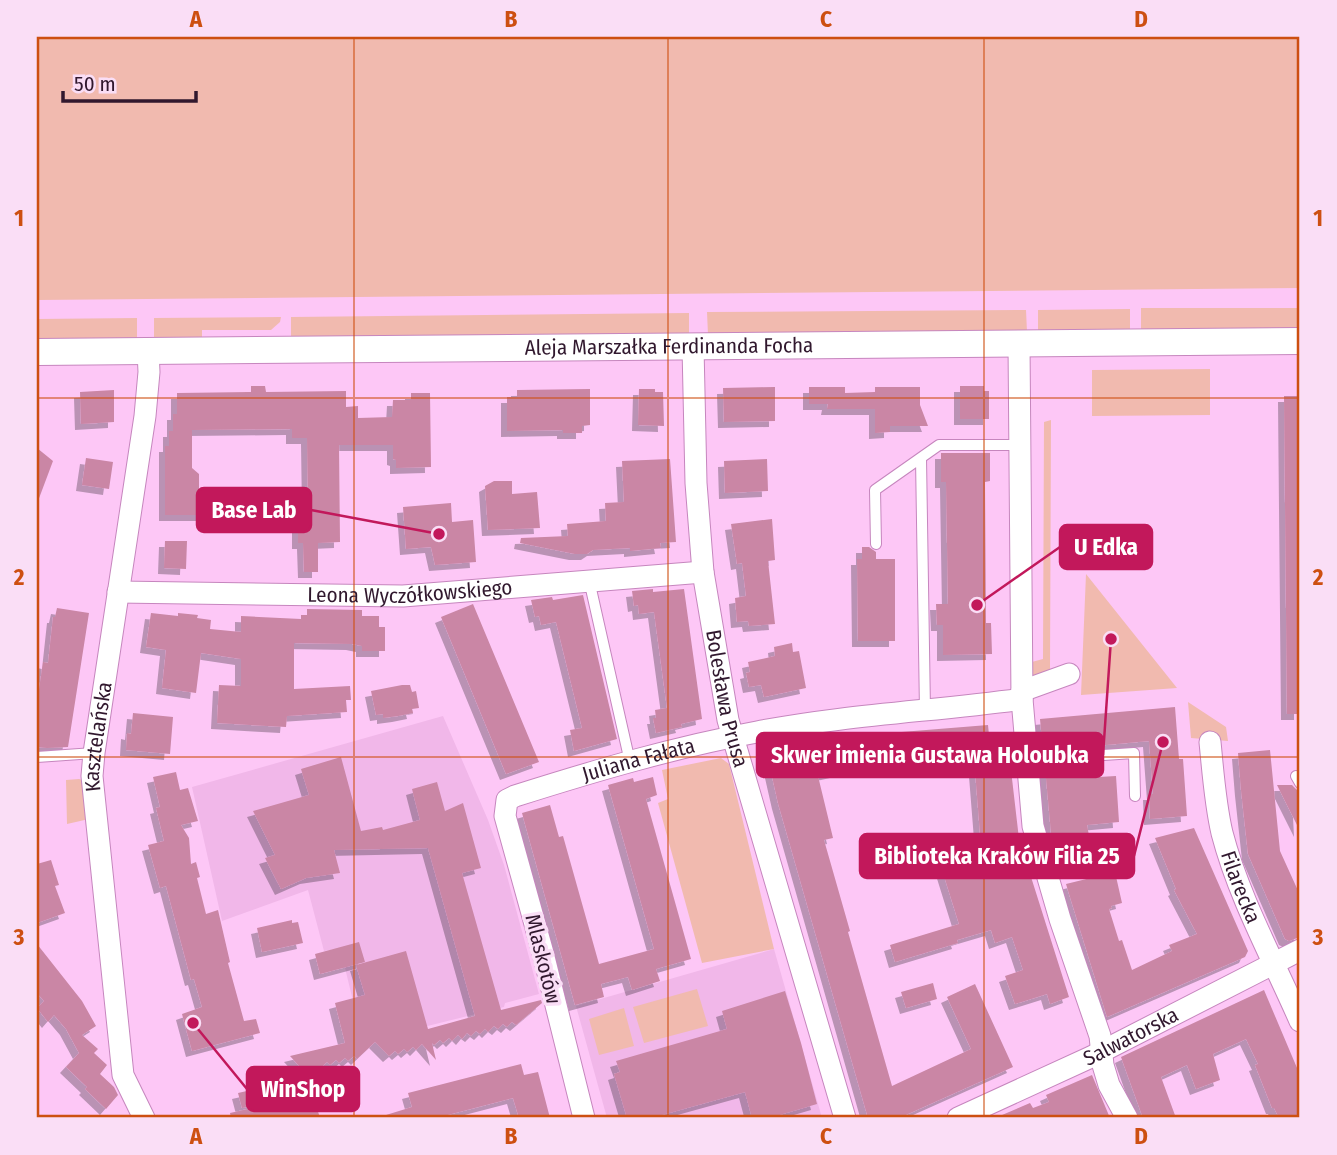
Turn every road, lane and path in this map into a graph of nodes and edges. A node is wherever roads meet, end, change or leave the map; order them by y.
1 (1300, 341) edge
2 (1019, 344) junction
3 (693, 347) junction
4 (148, 351) junction
5 (37, 352) edge
6 (1021, 445) junction
7 (921, 458) junction
8 (876, 544) dead end
9 (703, 572) junction
10 (589, 580) junction
11 (118, 592) junction
12 (1069, 674) dead end
13 (1022, 695) junction
14 (925, 711) junction
15 (732, 737) junction
16 (1210, 742) dead end
17 (94, 753) junction
18 (37, 757) edge
19 (1028, 760) junction
20 (630, 762) junction
21 (1135, 796) dead end
22 (507, 800) joint
23 (1300, 950) edge
24 (1273, 963) junction
25 (1300, 1021) edge
26 (1102, 1052) junction
27 (144, 1118) edge
28 (584, 1118) edge
29 (845, 1118) edge
30 (958, 1118) edge
31 (1127, 1118) edge

1 - 2 street, Aleja Marszałka Ferdinanda Focha
2 - 3 street, Aleja Marszałka Ferdinanda Focha
2 - 6 street
3 - 4 street, Aleja Marszałka Ferdinanda Focha
3 - 9 street, Bolesława Prusa
4 - 5 street, Aleja Marszałka Ferdinanda Focha
4 - 11 street, Kasztelańska
6 - 7 lane
6 - 13 street
7 - 8 lane
7 - 14 lane
9 - 10 street, Leona Wyczółkowskiego
9 - 15 street, Bolesława Prusa
10 - 11 street, Leona Wyczółkowskiego
10 - 20 lane
11 - 17 street, Kasztelańska
12 - 13 street, Juliana Fałata
13 - 14 street, Juliana Fałata
13 - 19 street
14 - 15 street, Juliana Fałata
15 - 20 street, Juliana Fałata
15 - 29 street, Bolesława Prusa
16 - 24 street, Filarecka
17 - 18 lane
17 - 27 street, Kasztelańska
19 - 21 lane
19 - 26 street
20 - 22 street, Juliana Fałata
22 - 28 street, Mlaskotów
23 - 24 street, Salwatorska
24 - 25 street, Filarecka
24 - 26 street, Salwatorska
26 - 30 street, Salwatorska
26 - 31 street

